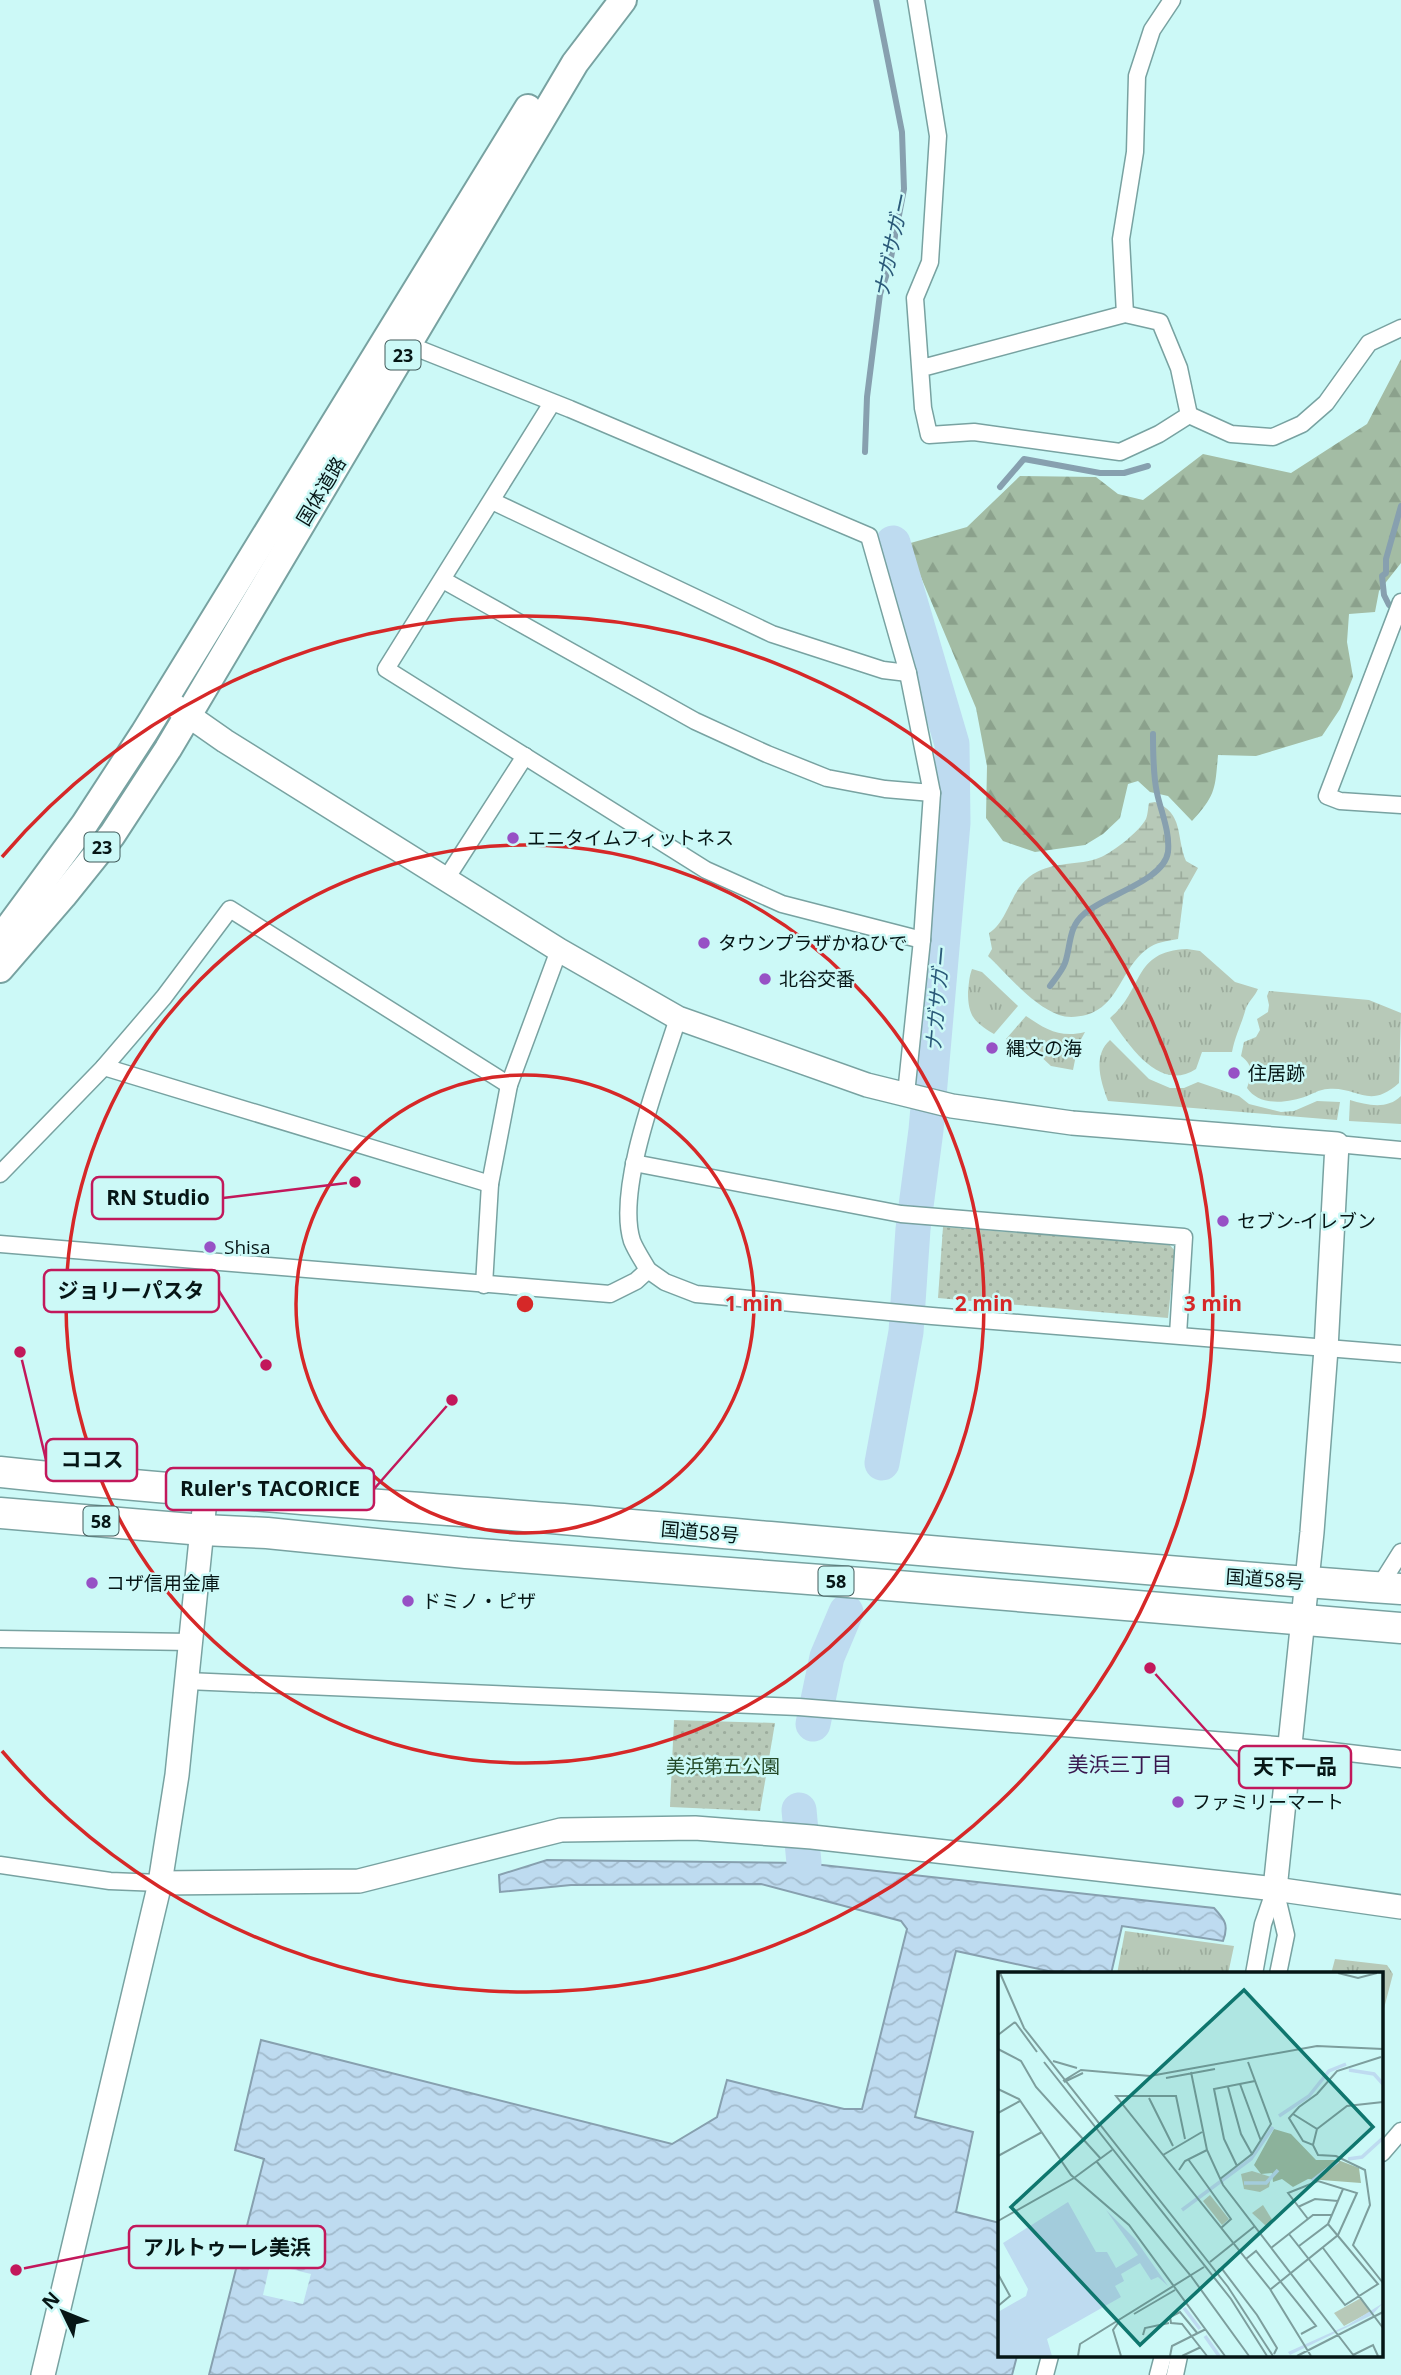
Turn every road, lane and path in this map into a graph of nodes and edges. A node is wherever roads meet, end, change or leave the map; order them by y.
1 (601, 0) edge
2 (623, 0) edge
3 (916, 0) edge
4 (1172, 0) edge
5 (1125, 314) junction
6 (1401, 328) edge
7 (409, 345) junction
8 (922, 369) junction
9 (552, 403) junction
10 (1189, 415) junction
11 (492, 501) junction
12 (443, 580) junction
13 (1401, 602) edge
14 (908, 673) junction
15 (164, 698) junction
16 (188, 715) junction
17 (524, 756) junction
18 (932, 793) junction
19 (1401, 805) edge
20 (446, 879) junction
21 (0, 939) edge
22 (922, 940) junction
23 (559, 950) junction
24 (0, 969) edge
25 (678, 1018) junction
26 (104, 1068) junction
27 (509, 1085) junction
28 (906, 1094) junction
29 (1337, 1144) junction
30 (1401, 1150) edge
31 (634, 1163) junction
32 (0, 1174) edge
33 (490, 1184) junction
34 (0, 1244) edge
35 (648, 1270) junction
36 (484, 1284) junction
37 (1178, 1335) junction
38 (1326, 1349) junction
39 (1401, 1354) edge
40 (0, 1472) edge
41 (206, 1490) junction
42 (0, 1513) edge
43 (202, 1530) junction
44 (1401, 1552) edge
45 (1307, 1582) junction
46 (1390, 1588) edge
47 (1303, 1620) junction
48 (1401, 1628) edge
49 (0, 1639) edge
50 (191, 1642) junction
51 (187, 1681) junction
52 (1289, 1746) junction
53 (1401, 1759) edge
54 (0, 1865) edge
55 (160, 1883) junction
56 (1275, 1889) junction
57 (1401, 1907) edge
58 (1254, 1972) edge
59 (1278, 1972) edge
60 (1401, 2131) edge
61 (1384, 2151) edge
62 (1050, 2358) edge
63 (1162, 2358) edge
64 (43, 2375) edge
65 (1045, 2375) edge
66 (1158, 2375) edge

1 - 15 main road, 国体道路 / 23
2 - 7 main road, 国体道路 / 23
3 - 8 street
4 - 5 street
5 - 8 street
5 - 10 street
6 - 10 street
7 - 9 street
7 - 16 main road, 国体道路 / 23
8 - 10 street
9 - 11 street
9 - 14 street
11 - 12 street
11 - 14 street
12 - 17 street
12 - 18 street
13 - 19 street
14 - 18 street
15 - 16 street
15 - 21 main road, 国体道路 / 23
16 - 20 street
16 - 24 main road, 国体道路 / 23
17 - 20 street
17 - 22 street
18 - 22 street
20 - 23 street
22 - 28 street
23 - 25 street
23 - 27 street
25 - 28 street
25 - 31 street
26 - 27 street
26 - 32 street
26 - 33 street
27 - 33 street
28 - 29 street
29 - 30 street
29 - 38 street
31 - 35 street
31 - 37 street
33 - 36 street
34 - 36 street
35 - 36 street
35 - 37 street
37 - 38 street
38 - 39 street
38 - 45 street
40 - 41 highway, 国道58号 / 58
41 - 43 street
41 - 45 highway, 国道58号 / 58
42 - 43 highway, 国道58号 / 58
43 - 47 highway, 国道58号 / 58
43 - 50 street
44 - 46 street
45 - 46 highway, 国道58号 / 58
45 - 47 street
47 - 48 highway, 国道58号 / 58
47 - 52 street
49 - 50 street
50 - 51 street
51 - 52 street
51 - 55 street
52 - 53 street
52 - 56 street
54 - 55 street
55 - 56 street
55 - 64 street
56 - 57 street
56 - 58 street
56 - 59 street
60 - 61 street
62 - 65 street
63 - 66 street

